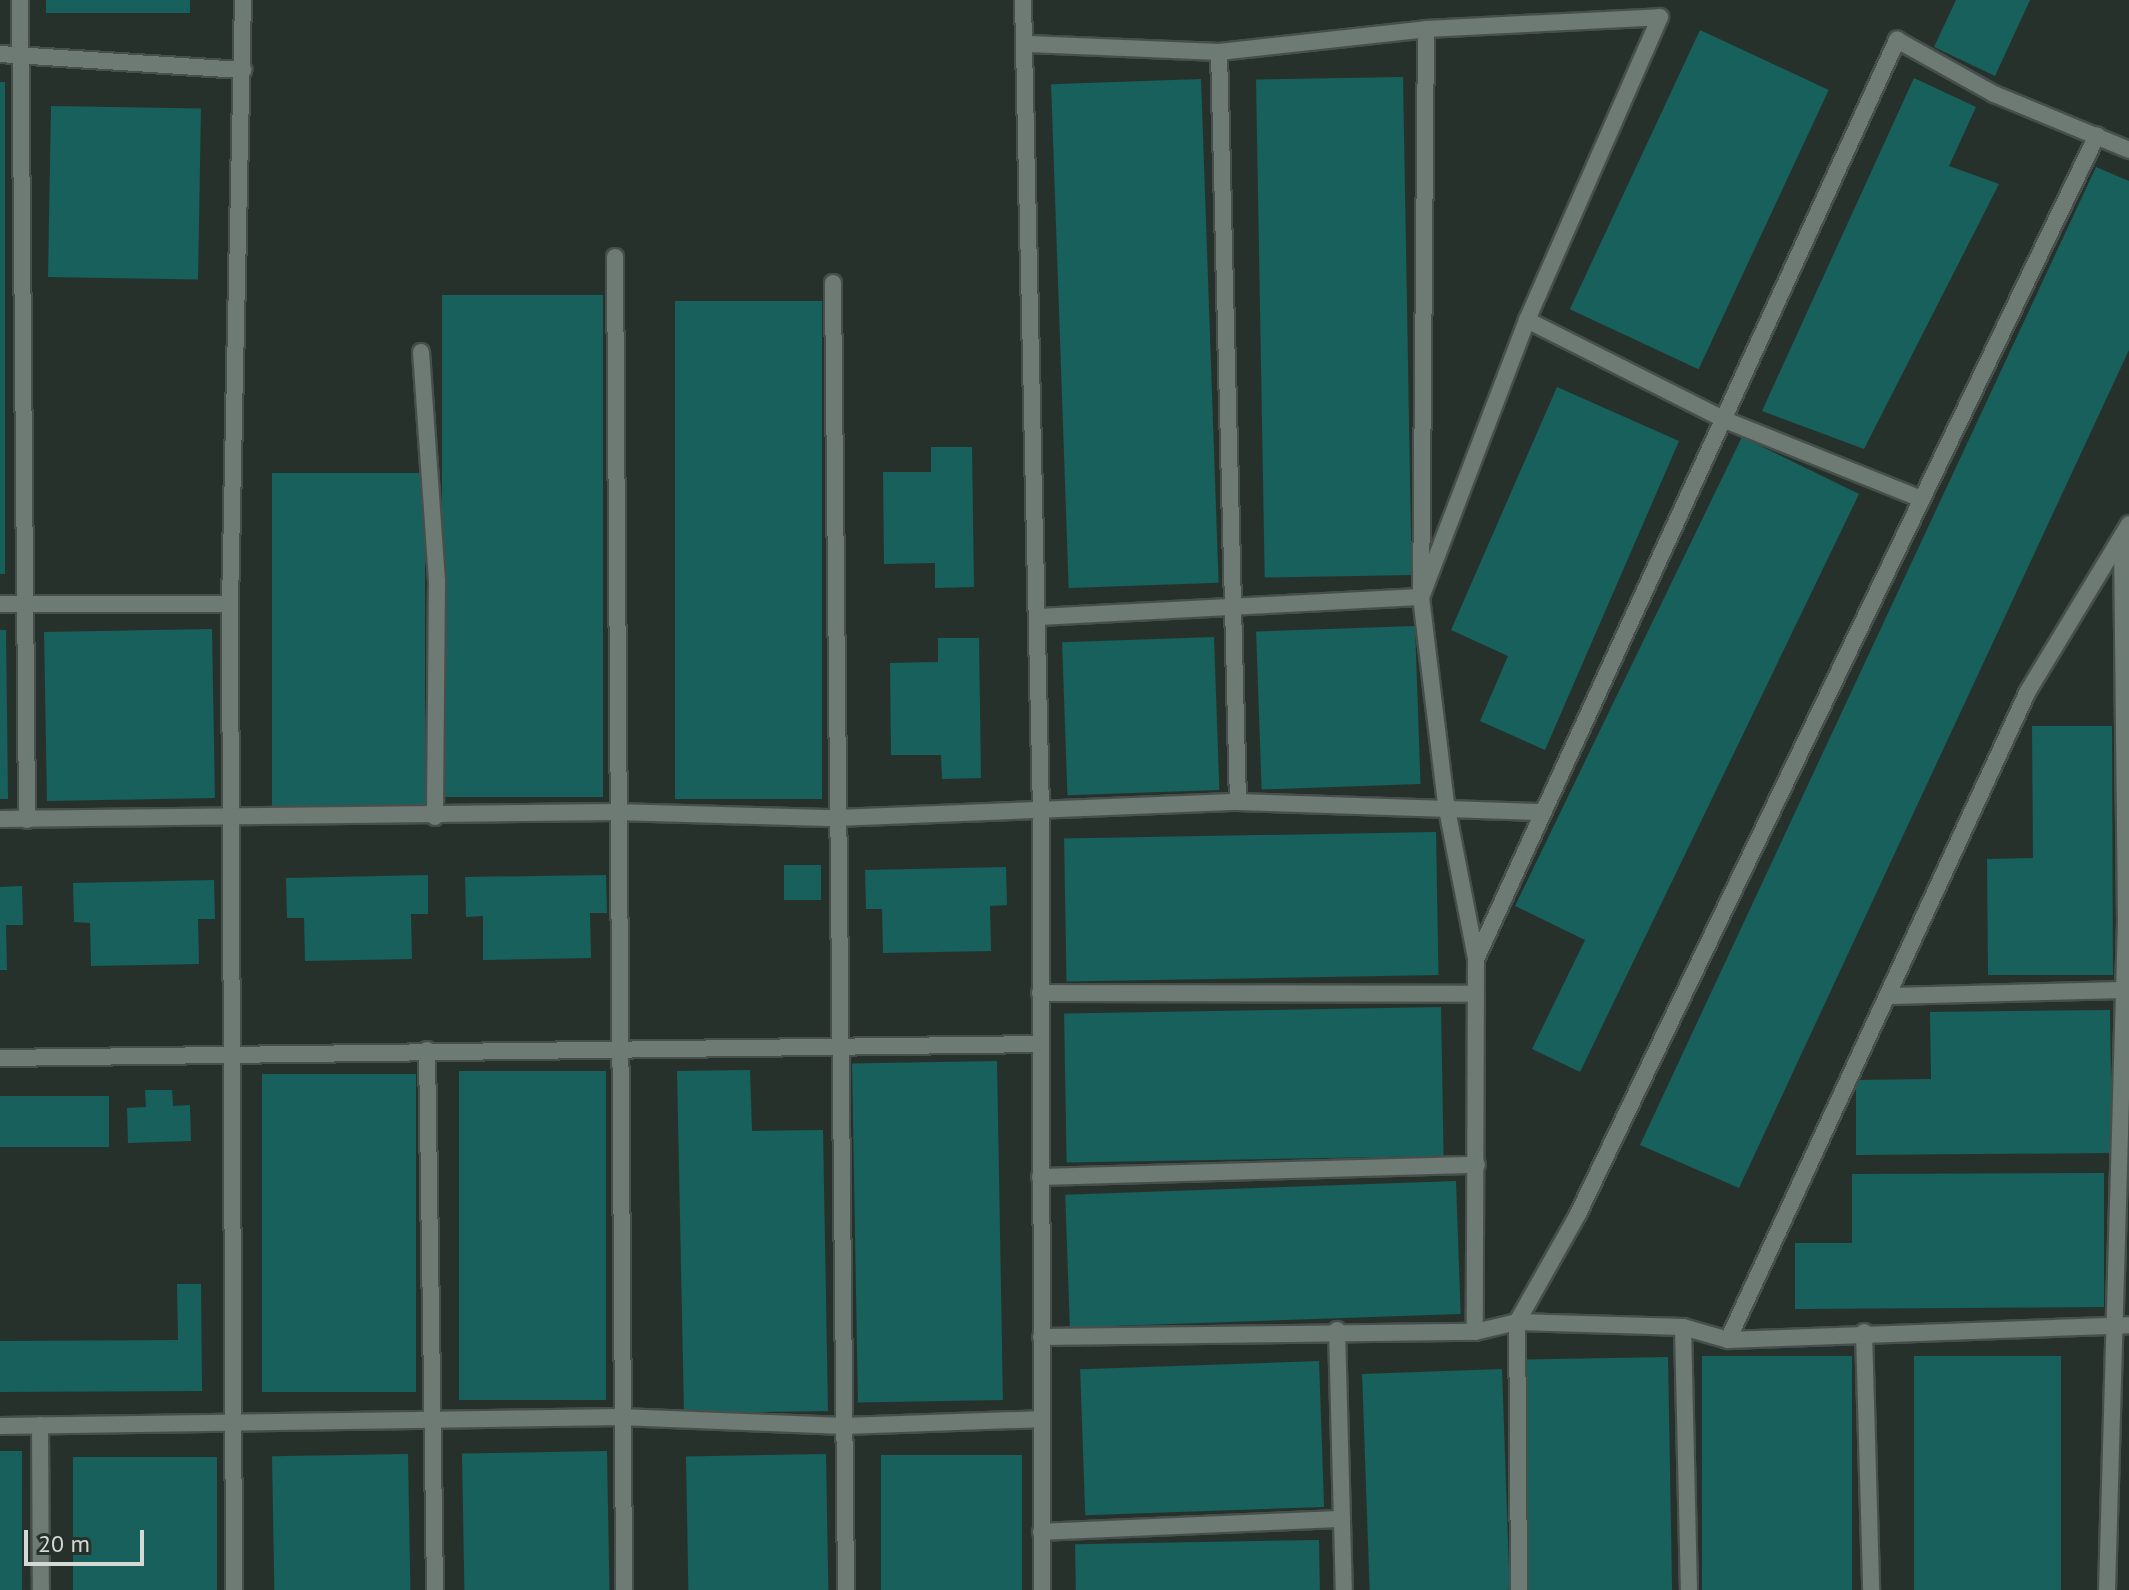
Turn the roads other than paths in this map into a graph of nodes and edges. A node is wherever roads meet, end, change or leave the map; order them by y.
1 (20, 0) edge
2 (243, 0) edge
3 (1023, 0) edge
4 (1426, 29) junction
5 (1029, 44) junction
6 (1219, 52) junction
7 (0, 54) edge
8 (18, 54) junction
9 (243, 70) junction
10 (2097, 135) junction
11 (2129, 150) edge
12 (615, 257) dead end
13 (833, 283) dead end
14 (1527, 320) junction
15 (421, 352) dead end
16 (1725, 420) junction
17 (1922, 499) junction
18 (2129, 524) edge
19 (2122, 544) junction
20 (1421, 597) junction
21 (27, 603) junction
22 (0, 604) edge
23 (230, 604) junction
24 (1233, 608) junction
25 (1038, 617) junction
26 (1238, 802) junction
27 (1446, 804) junction
28 (1041, 809) junction
29 (615, 812) junction
30 (1539, 812) junction
31 (435, 817) junction
32 (836, 818) junction
33 (0, 819) edge
34 (27, 820) junction
35 (231, 821) junction
36 (2127, 921) edge
37 (1476, 959) junction
38 (2124, 990) junction
39 (1040, 993) junction
40 (1470, 994) junction
41 (1890, 996) junction
42 (1040, 1044) junction
43 (617, 1046) junction
44 (427, 1050) junction
45 (841, 1052) junction
46 (232, 1054) junction
47 (0, 1058) edge
48 (1477, 1165) junction
49 (1040, 1177) junction
50 (1517, 1322) junction
51 (2123, 1325) edge
52 (1683, 1327) junction
53 (1337, 1330) junction
54 (1475, 1332) junction
55 (1864, 1332) junction
56 (1041, 1337) junction
57 (1728, 1340) junction
58 (620, 1417) junction
59 (1040, 1419) junction
60 (233, 1420) junction
61 (40, 1425) junction
62 (434, 1425) junction
63 (0, 1426) edge
64 (844, 1426) junction
65 (1342, 1519) junction
66 (1041, 1532) junction
67 (41, 1590) edge
68 (234, 1590) edge
69 (435, 1590) edge
70 (624, 1590) edge
71 (846, 1590) edge
72 (1042, 1590) edge
73 (1344, 1590) edge
74 (1519, 1590) edge
75 (1689, 1590) edge
76 (1871, 1590) edge
77 (2107, 1590) edge

1 - 8 street
2 - 9 street
3 - 5 street
4 - 6 street
4 - 14 street
4 - 20 street
5 - 6 street
5 - 25 street
6 - 24 street
7 - 8 street
8 - 9 street
8 - 21 street
9 - 23 street
10 - 11 street
10 - 16 street
10 - 17 street
12 - 29 street
13 - 32 street
14 - 16 street
14 - 20 street
15 - 31 street
16 - 17 street
16 - 30 street
17 - 50 street
18 - 19 street
19 - 36 street
19 - 41 street
20 - 24 street
20 - 27 street
21 - 22 street
21 - 23 street
21 - 34 street
23 - 35 street
24 - 25 street
24 - 26 street
25 - 28 street
26 - 27 street
26 - 28 street
27 - 30 street
27 - 37 street
28 - 32 street
28 - 39 street
29 - 31 street
29 - 32 street
29 - 43 street
30 - 37 street
31 - 35 street
32 - 45 street
33 - 34 street
34 - 35 street
35 - 46 street
36 - 38 street
37 - 40 street
38 - 41 street
38 - 51 street
39 - 40 street
39 - 42 street
40 - 48 street
41 - 57 street
42 - 45 street
42 - 49 street
43 - 44 street
43 - 45 street
43 - 58 street
44 - 46 street
44 - 62 street
45 - 64 street
46 - 47 street
46 - 60 street
48 - 49 street
48 - 54 street
49 - 56 street
50 - 52 street
50 - 54 street
50 - 74 street
51 - 55 street
51 - 77 street
52 - 57 street
52 - 75 street
53 - 54 street
53 - 56 street
53 - 65 street
55 - 57 street
55 - 76 street
56 - 59 street
58 - 62 street
58 - 64 street
58 - 70 street
59 - 64 street
59 - 66 street
60 - 61 street
60 - 62 street
60 - 68 street
61 - 63 street
61 - 67 street
62 - 69 street
64 - 71 street
65 - 66 street
65 - 73 street
66 - 72 street

